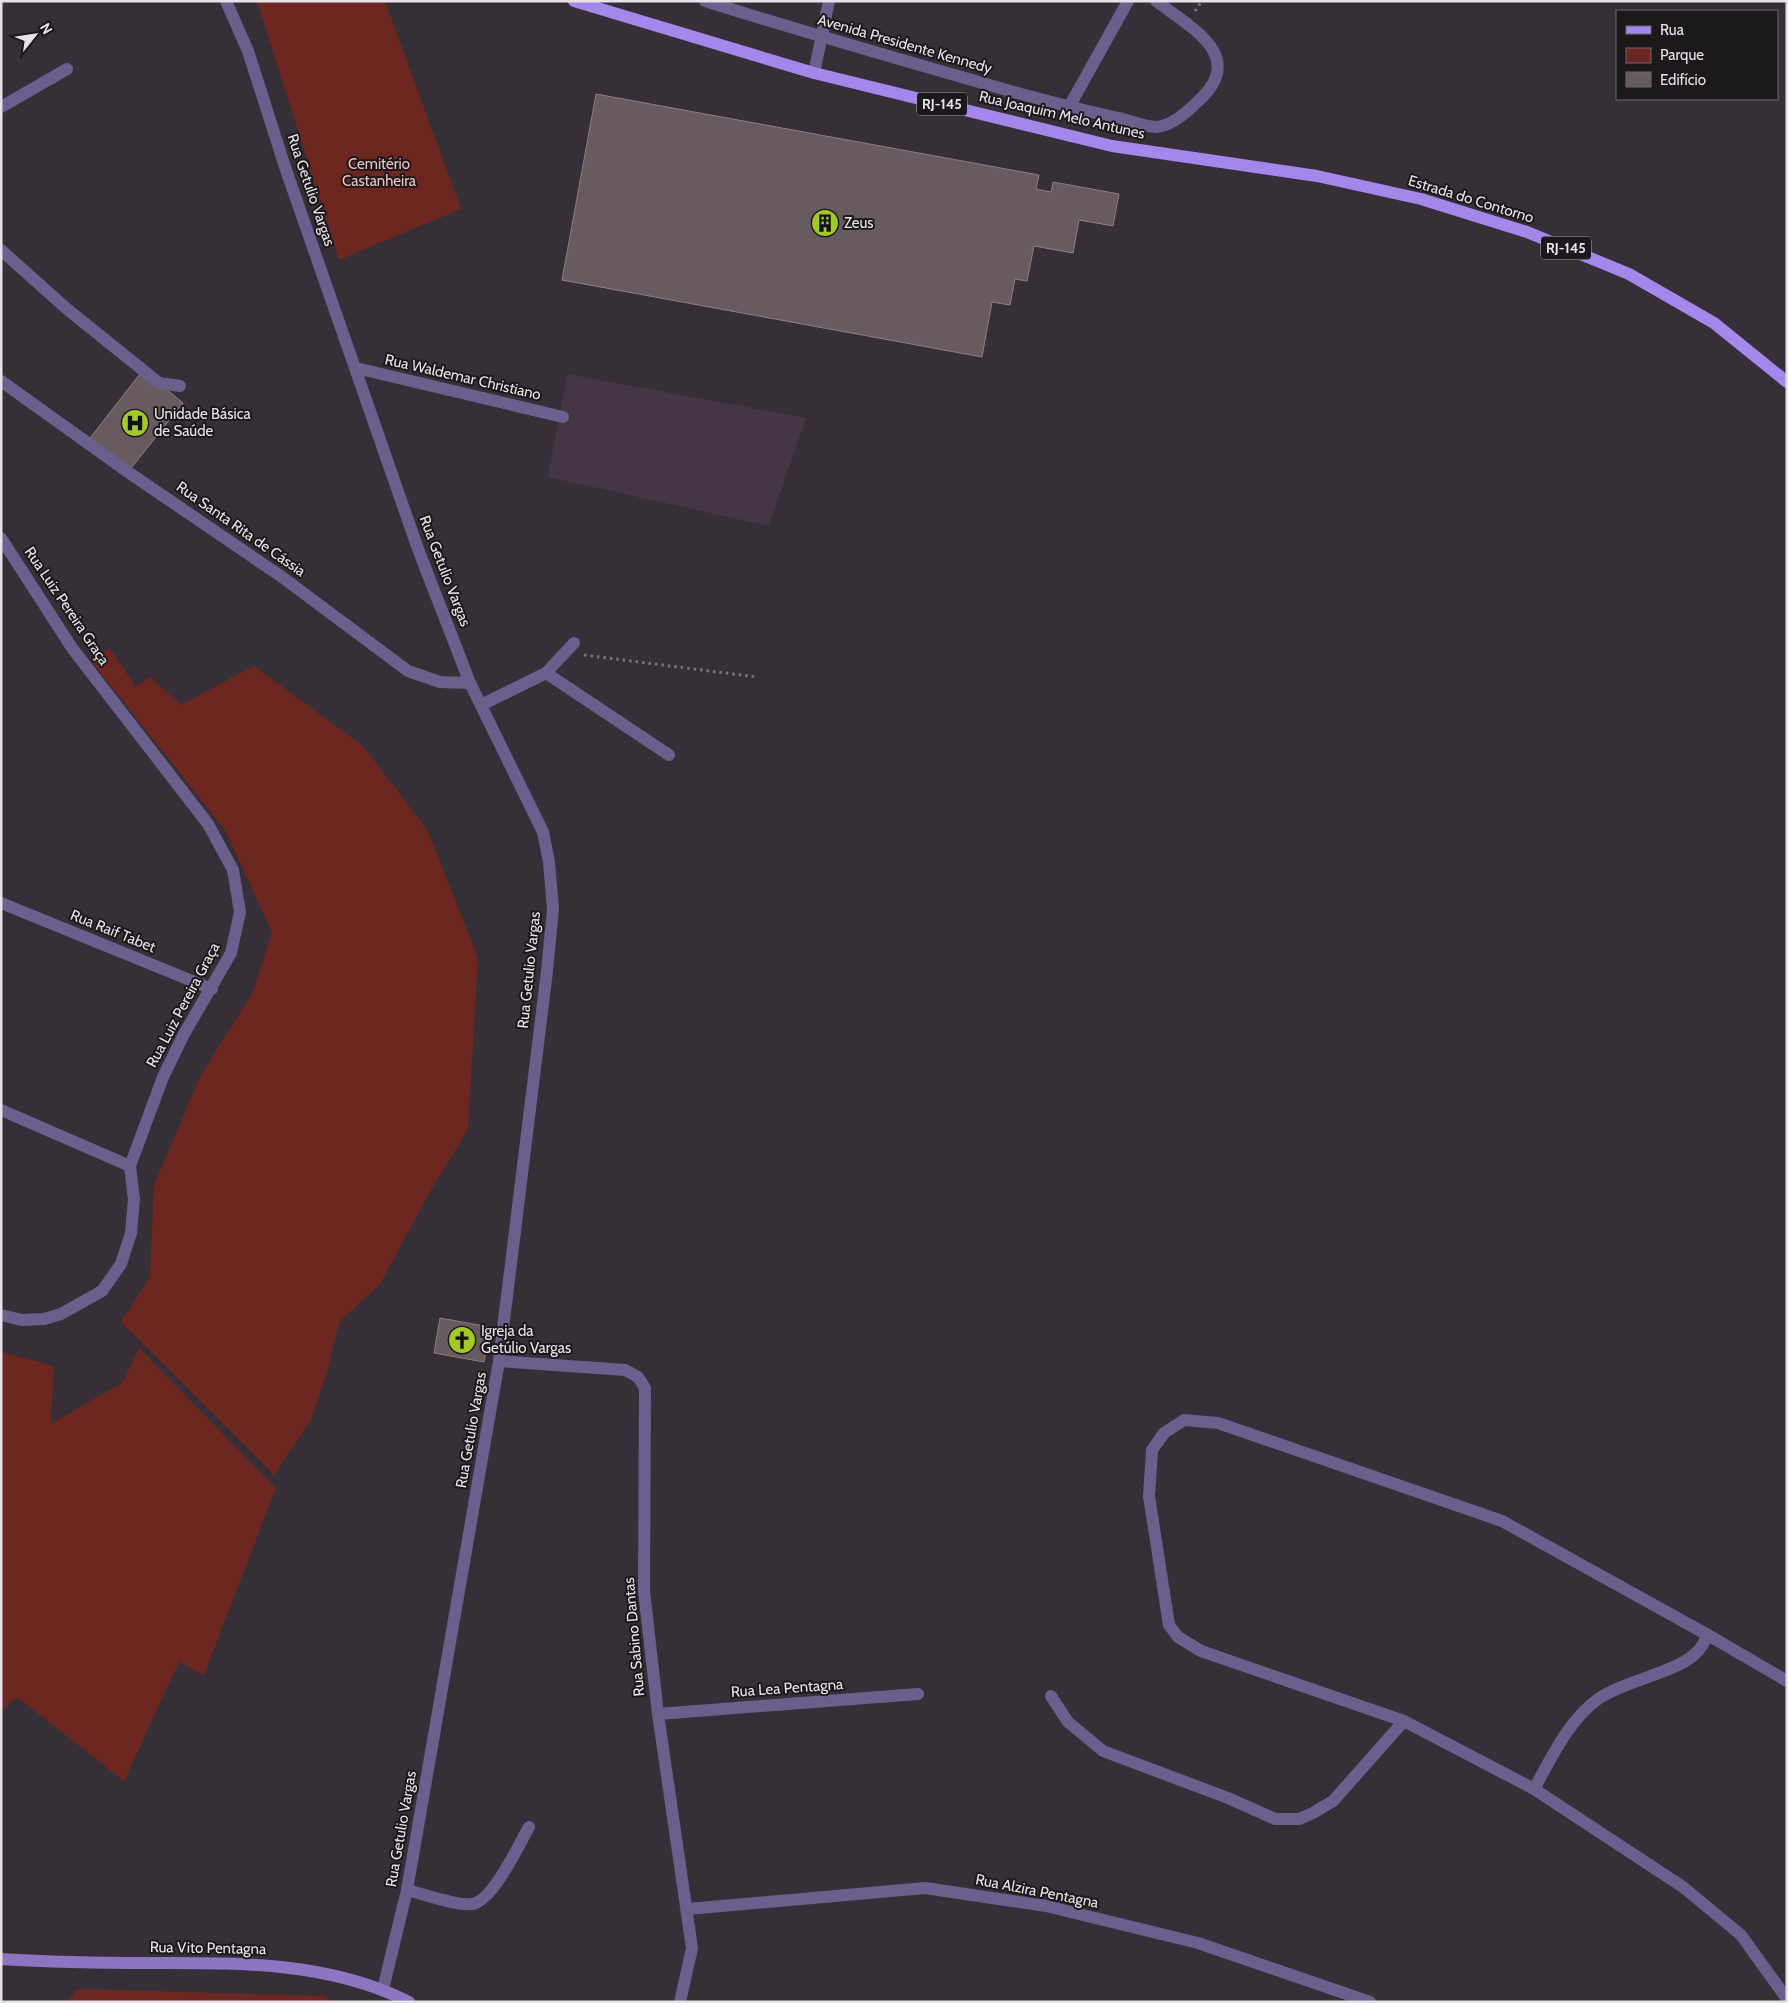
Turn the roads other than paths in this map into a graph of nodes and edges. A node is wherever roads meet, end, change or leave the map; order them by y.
1 (226, 1) edge
2 (574, 1) edge
3 (705, 1) edge
4 (829, 1) edge
5 (1128, 1) edge
6 (1156, 1) edge
7 (822, 37) junction
8 (67, 68) dead end
9 (814, 73) junction
10 (1, 107) edge
11 (1069, 108) junction
12 (1316, 176) joint
13 (1, 250) edge
14 (356, 368) junction
15 (1, 381) edge
16 (1787, 382) edge
17 (180, 386) dead end
18 (563, 417) dead end
19 (1, 538) edge
20 (570, 648) road end
21 (546, 673) junction
22 (470, 683) junction
23 (481, 705) junction
24 (669, 755) dead end
25 (1, 903) edge
26 (212, 989) junction
27 (1, 1110) edge
28 (130, 1166) junction
29 (1, 1315) edge
30 (499, 1361) junction
31 (1708, 1635) junction
32 (1787, 1682) edge
33 (918, 1694) dead end
34 (1051, 1696) dead end
35 (658, 1714) junction
36 (1404, 1721) junction
37 (1534, 1789) junction
38 (529, 1828) dead end
39 (407, 1890) junction
40 (688, 1909) junction
41 (1, 1959) edge
42 (383, 1989) junction
43 (1787, 1999) edge
44 (409, 2002) edge
45 (680, 2002) edge
46 (1370, 2002) edge

1 - 14 street, Rua Getulio Vargas
2 - 9 main road, Rua Joaquim Melo Antunes / RJ-145
3 - 7 street, Avenida Presidente Kennedy
4 - 7 street
5 - 11 street
6 - 11 street, Avenida Presidente Kennedy
7 - 9 street
7 - 11 street, Avenida Presidente Kennedy
8 - 10 street
9 - 12 main road, Rua Joaquim Melo Antunes / RJ-145
12 - 16 main road, Estrada do Contorno / RJ-145
13 - 17 street
14 - 18 street, Rua Waldemar Christiano
14 - 22 street, Rua Getulio Vargas
15 - 22 street, Rua Santa Rita de Cássia
19 - 26 street, Rua Luiz Pereira Graça
20 - 21 street
21 - 23 street
21 - 24 street
22 - 23 street, Rua Getulio Vargas
23 - 30 street, Rua Getulio Vargas
25 - 26 street, Rua Raif Tabet
26 - 28 street, Rua Luiz Pereira Graça
27 - 28 street
28 - 29 street, Rua Luiz Pereira Graça
30 - 35 street, Rua Sabino Dantas
30 - 39 street, Rua Getulio Vargas
31 - 32 street
31 - 36 street
31 - 37 street
33 - 35 street, Rua Lea Pentagna
34 - 36 street
35 - 40 street, Rua Sabino Dantas
36 - 37 street
37 - 43 street
38 - 39 street
39 - 42 street, Rua Getulio Vargas
40 - 45 street, Rua Sabino Dantas
40 - 46 street, Rua Alzira Pentagna
41 - 42 street, Rua Vito Pentagna
42 - 44 street, Rua Vito Pentagna

